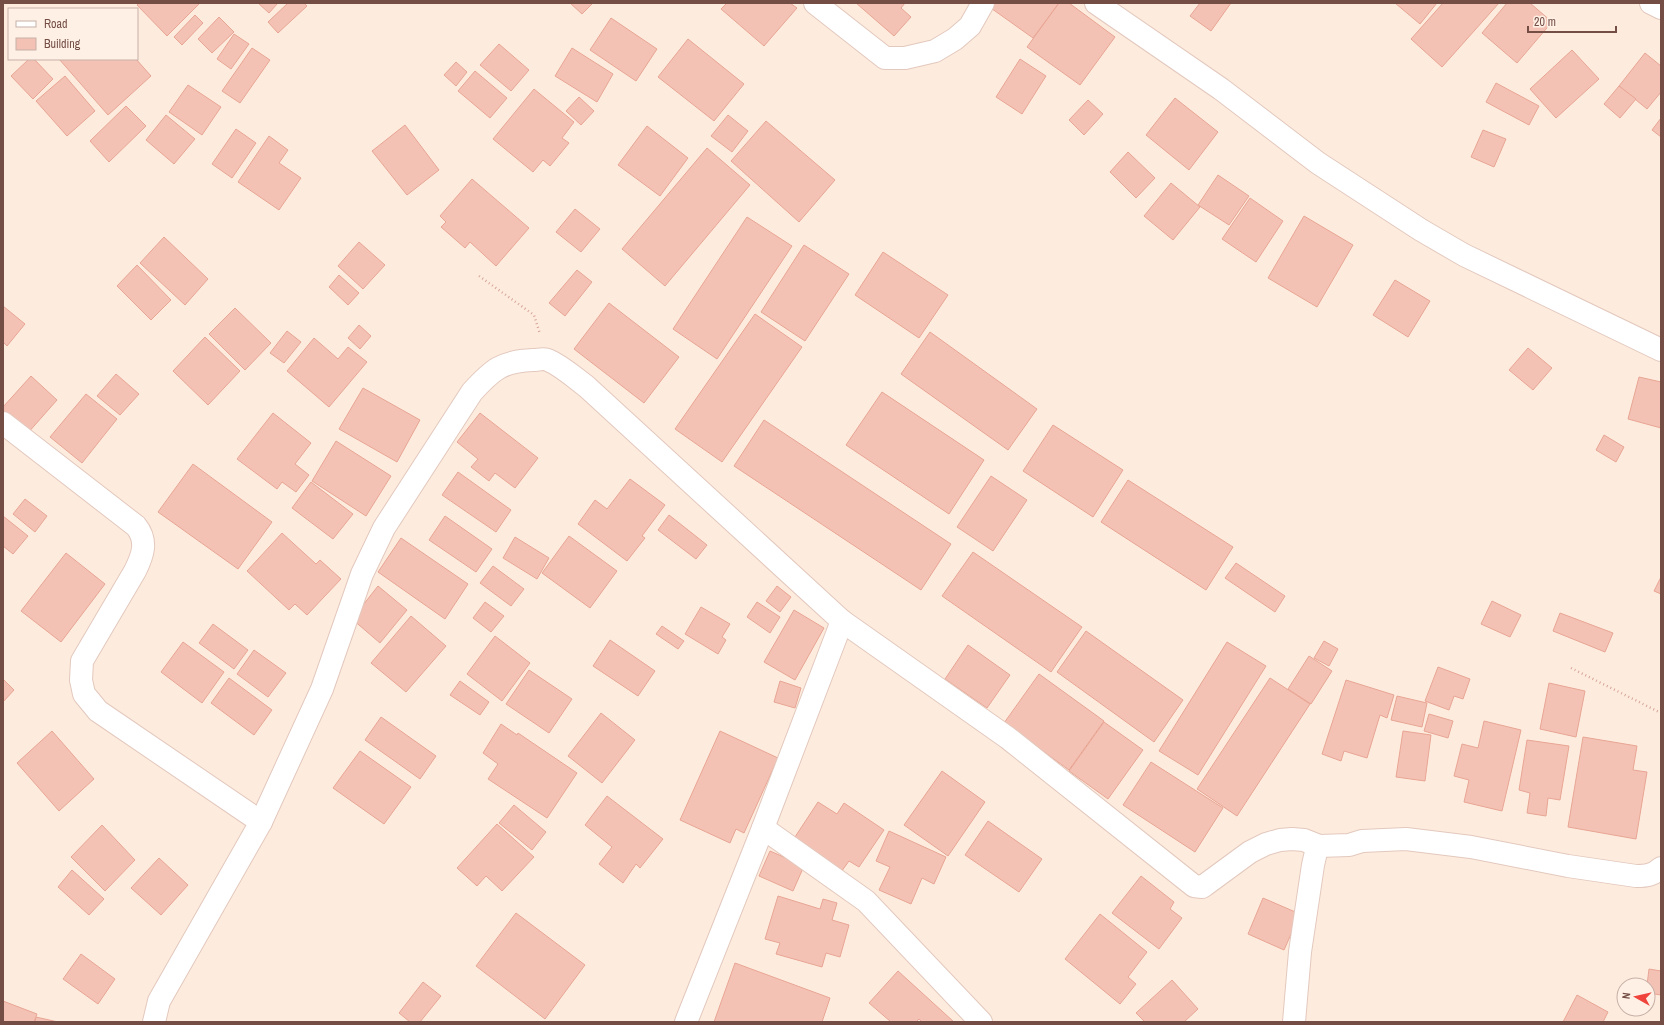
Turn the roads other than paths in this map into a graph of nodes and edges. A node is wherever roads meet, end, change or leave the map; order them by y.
1 (815, 3) edge
2 (983, 3) edge
3 (1096, 3) edge
4 (1651, 3) edge
5 (1661, 8) edge
6 (1661, 350) edge
7 (3, 423) edge
8 (842, 621) junction
9 (261, 822) junction
10 (763, 828) junction
11 (1319, 846) junction
12 (1661, 868) edge
13 (154, 1022) edge
14 (686, 1022) edge
15 (981, 1022) edge
16 (1294, 1022) edge

1 - 2 street
3 - 6 street
4 - 5 street
7 - 9 street
8 - 9 street
8 - 10 street
8 - 11 street
9 - 13 street
10 - 14 street
10 - 15 street
11 - 12 street
11 - 16 street

